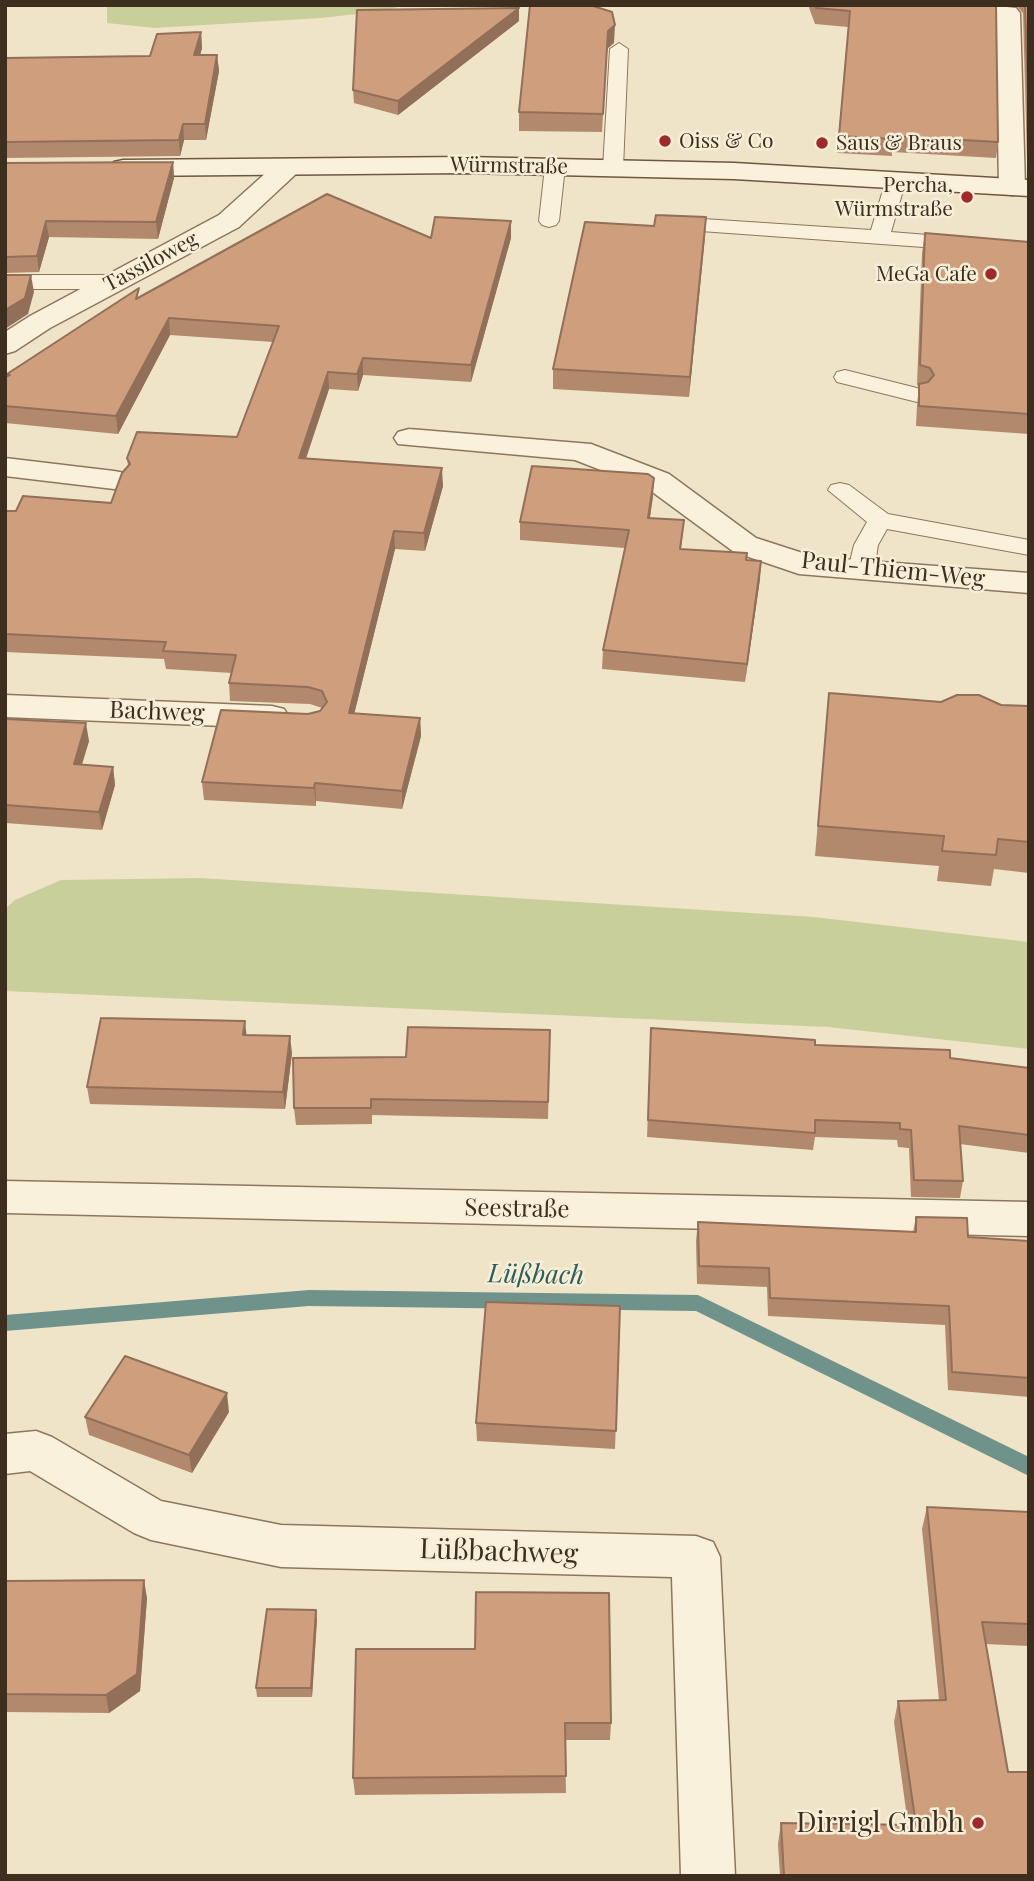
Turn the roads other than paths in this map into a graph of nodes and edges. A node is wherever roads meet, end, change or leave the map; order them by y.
1 (997, 13) edge
2 (619, 49) dead end
3 (288, 167) junction
4 (555, 167) junction
5 (100, 168) edge
6 (613, 168) junction
7 (896, 180) junction
8 (1020, 187) edge
9 (548, 221) dead end
10 (673, 223) edge
11 (879, 237) junction
12 (982, 246) edge
13 (5, 282) edge
14 (116, 282) junction
15 (5, 345) edge
16 (845, 377) dead end
17 (917, 395) edge
18 (409, 438) dead end
19 (5, 467) edge
20 (114, 480) dead end
21 (840, 490) dead end
22 (880, 520) junction
23 (1029, 548) edge
24 (861, 570) junction
25 (1029, 583) edge
26 (5, 706) edge
27 (309, 718) edge
28 (5, 1197) edge
29 (1029, 1219) edge
30 (5, 1454) edge
31 (708, 1876) edge

1 - 8 street, Würmstraße
2 - 6 lane
3 - 4 street, Würmstraße
3 - 5 street, Würmstraße
3 - 14 street, Tassiloweg
4 - 6 street, Würmstraße
4 - 9 lane
6 - 7 street, Würmstraße
7 - 8 street, Würmstraße
7 - 11 lane
10 - 11 lane
11 - 12 lane
13 - 14 lane
14 - 15 street, Tassiloweg
16 - 17 lane
18 - 24 street, Paul-Thiem-Weg
19 - 20 street
21 - 22 lane
22 - 23 lane
22 - 24 lane
24 - 25 street, Paul-Thiem-Weg
26 - 27 street, Bachweg
28 - 29 street, Seestraße
30 - 31 street, Lüßbachweg

